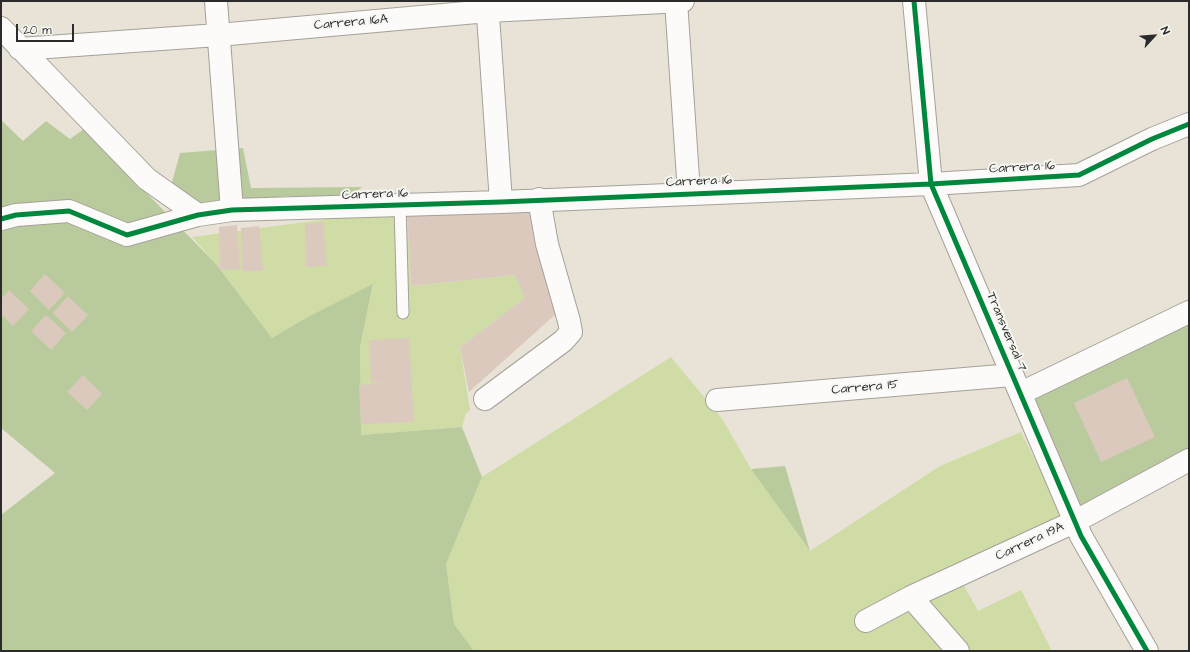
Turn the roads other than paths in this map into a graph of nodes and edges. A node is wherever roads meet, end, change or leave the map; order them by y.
1 (216, 1) edge
2 (676, 1) edge
3 (683, 1) edge
4 (914, 1) edge
5 (487, 6) edge
6 (1, 28) edge
7 (218, 35) junction
8 (20, 49) junction
9 (1189, 124) edge
10 (931, 184) junction
11 (689, 193) junction
12 (539, 199) junction
13 (501, 202) junction
14 (400, 205) junction
15 (232, 210) junction
16 (198, 215) junction
17 (1, 219) edge
18 (1189, 312) edge
19 (404, 313) dead end
20 (1016, 384) junction
21 (485, 399) dead end
22 (717, 400) dead end
23 (1189, 460) edge
24 (1074, 522) junction
25 (911, 597) junction
26 (866, 621) dead end
27 (958, 651) edge
28 (1146, 651) edge

1 - 7 street
2 - 3 street, Carrera 16A
2 - 5 street, Carrera 16A
2 - 11 street
4 - 10 street, Transversal 7
5 - 7 street, Carrera 16A
5 - 13 street
6 - 8 street
7 - 8 street, Carrera 16A
7 - 15 street
8 - 16 street
9 - 10 street, Carrera 16
10 - 11 street, Carrera 16
10 - 20 street, Transversal 7
11 - 12 street, Carrera 16
12 - 13 street, Carrera 16
12 - 21 street
13 - 14 street, Carrera 16
14 - 15 street, Carrera 16
14 - 19 lane
15 - 16 street, Carrera 16
16 - 17 street, Carrera 16
18 - 20 street, Carrera 15
20 - 22 street, Carrera 15
20 - 24 street, Transversal 7
23 - 24 street, Carrera 19A
24 - 25 street, Carrera 19A
24 - 28 street, Transversal 7
25 - 26 street, Carrera 19A
25 - 27 street

